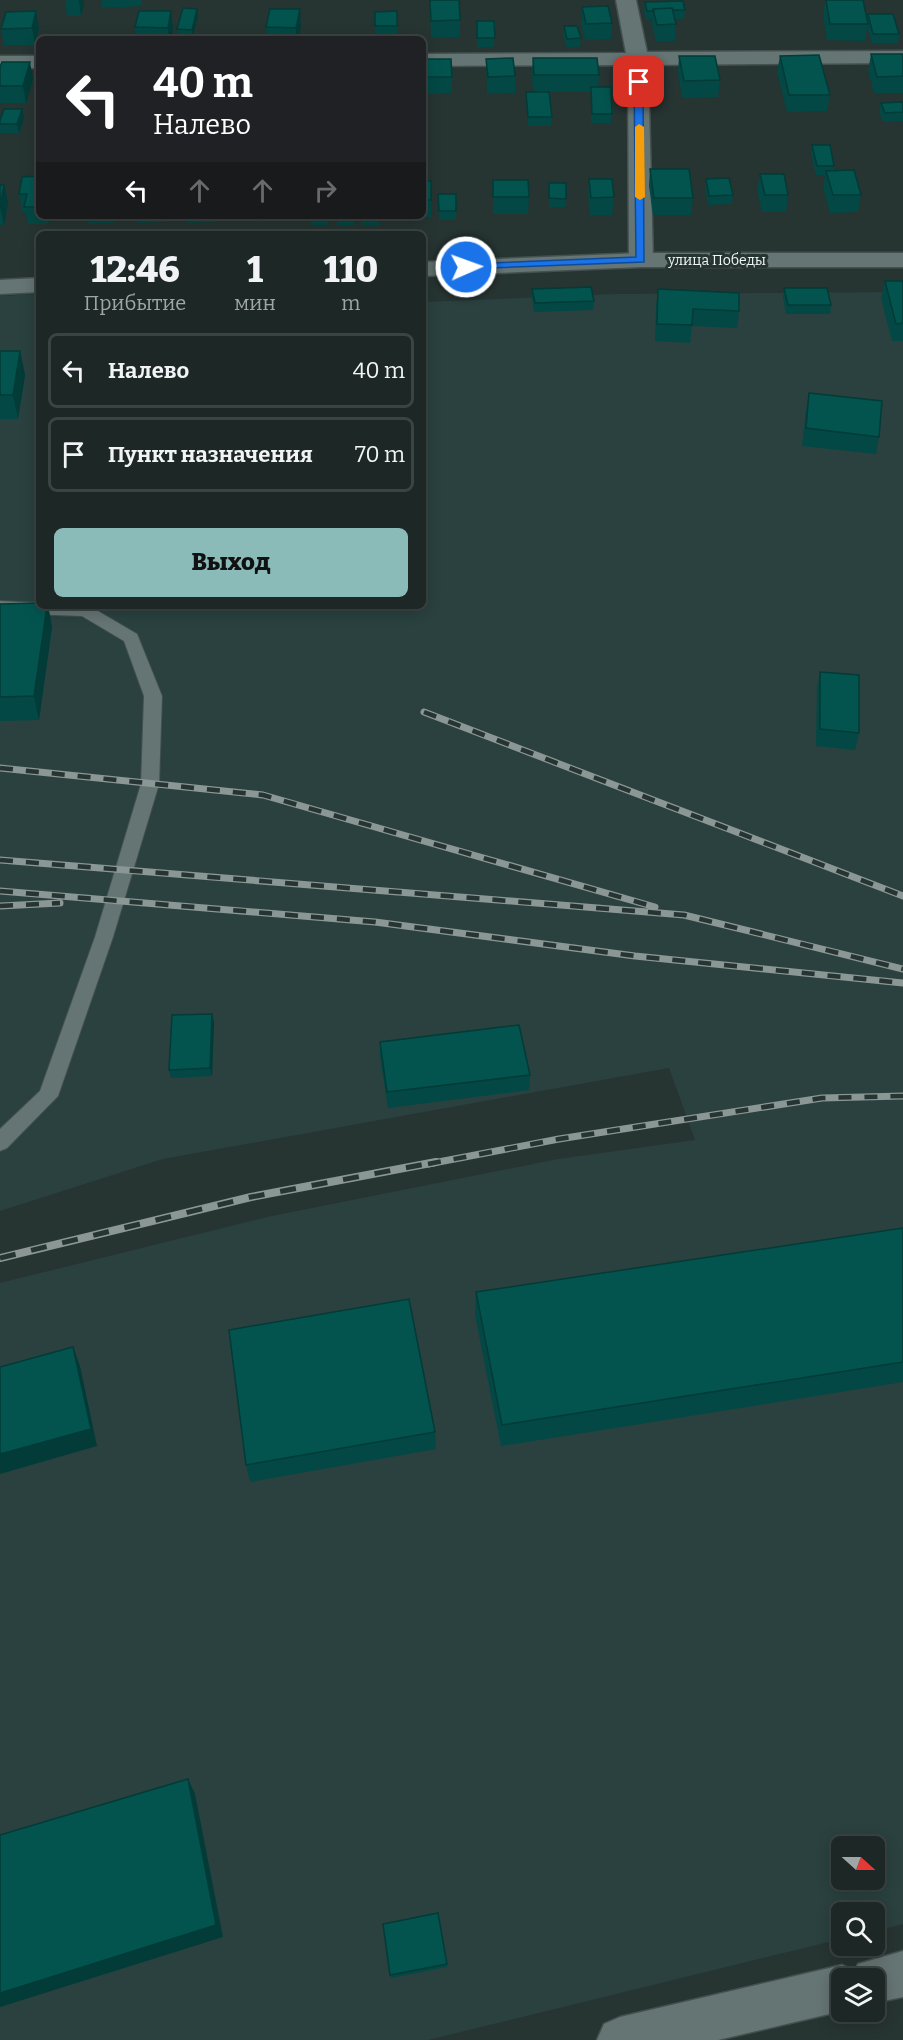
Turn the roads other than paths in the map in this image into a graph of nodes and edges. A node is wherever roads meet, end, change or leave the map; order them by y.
1 (626, 0) edge
2 (903, 57) edge
3 (638, 59) junction
4 (426, 60) edge
5 (0, 62) edge
6 (36, 62) edge
7 (641, 260) junction
8 (903, 260) edge
9 (426, 269) edge
10 (36, 285) edge
11 (0, 287) edge
12 (0, 608) edge
13 (0, 1142) edge
14 (903, 1974) edge
15 (885, 1978) edge
16 (831, 1991) edge
17 (620, 2040) edge

1 - 3 street
2 - 3 street
3 - 4 street
3 - 7 street
5 - 6 street
7 - 8 street, улица Победы
7 - 9 street, улица Победы
10 - 11 street
12 - 13 lane
14 - 15 street
16 - 17 street

